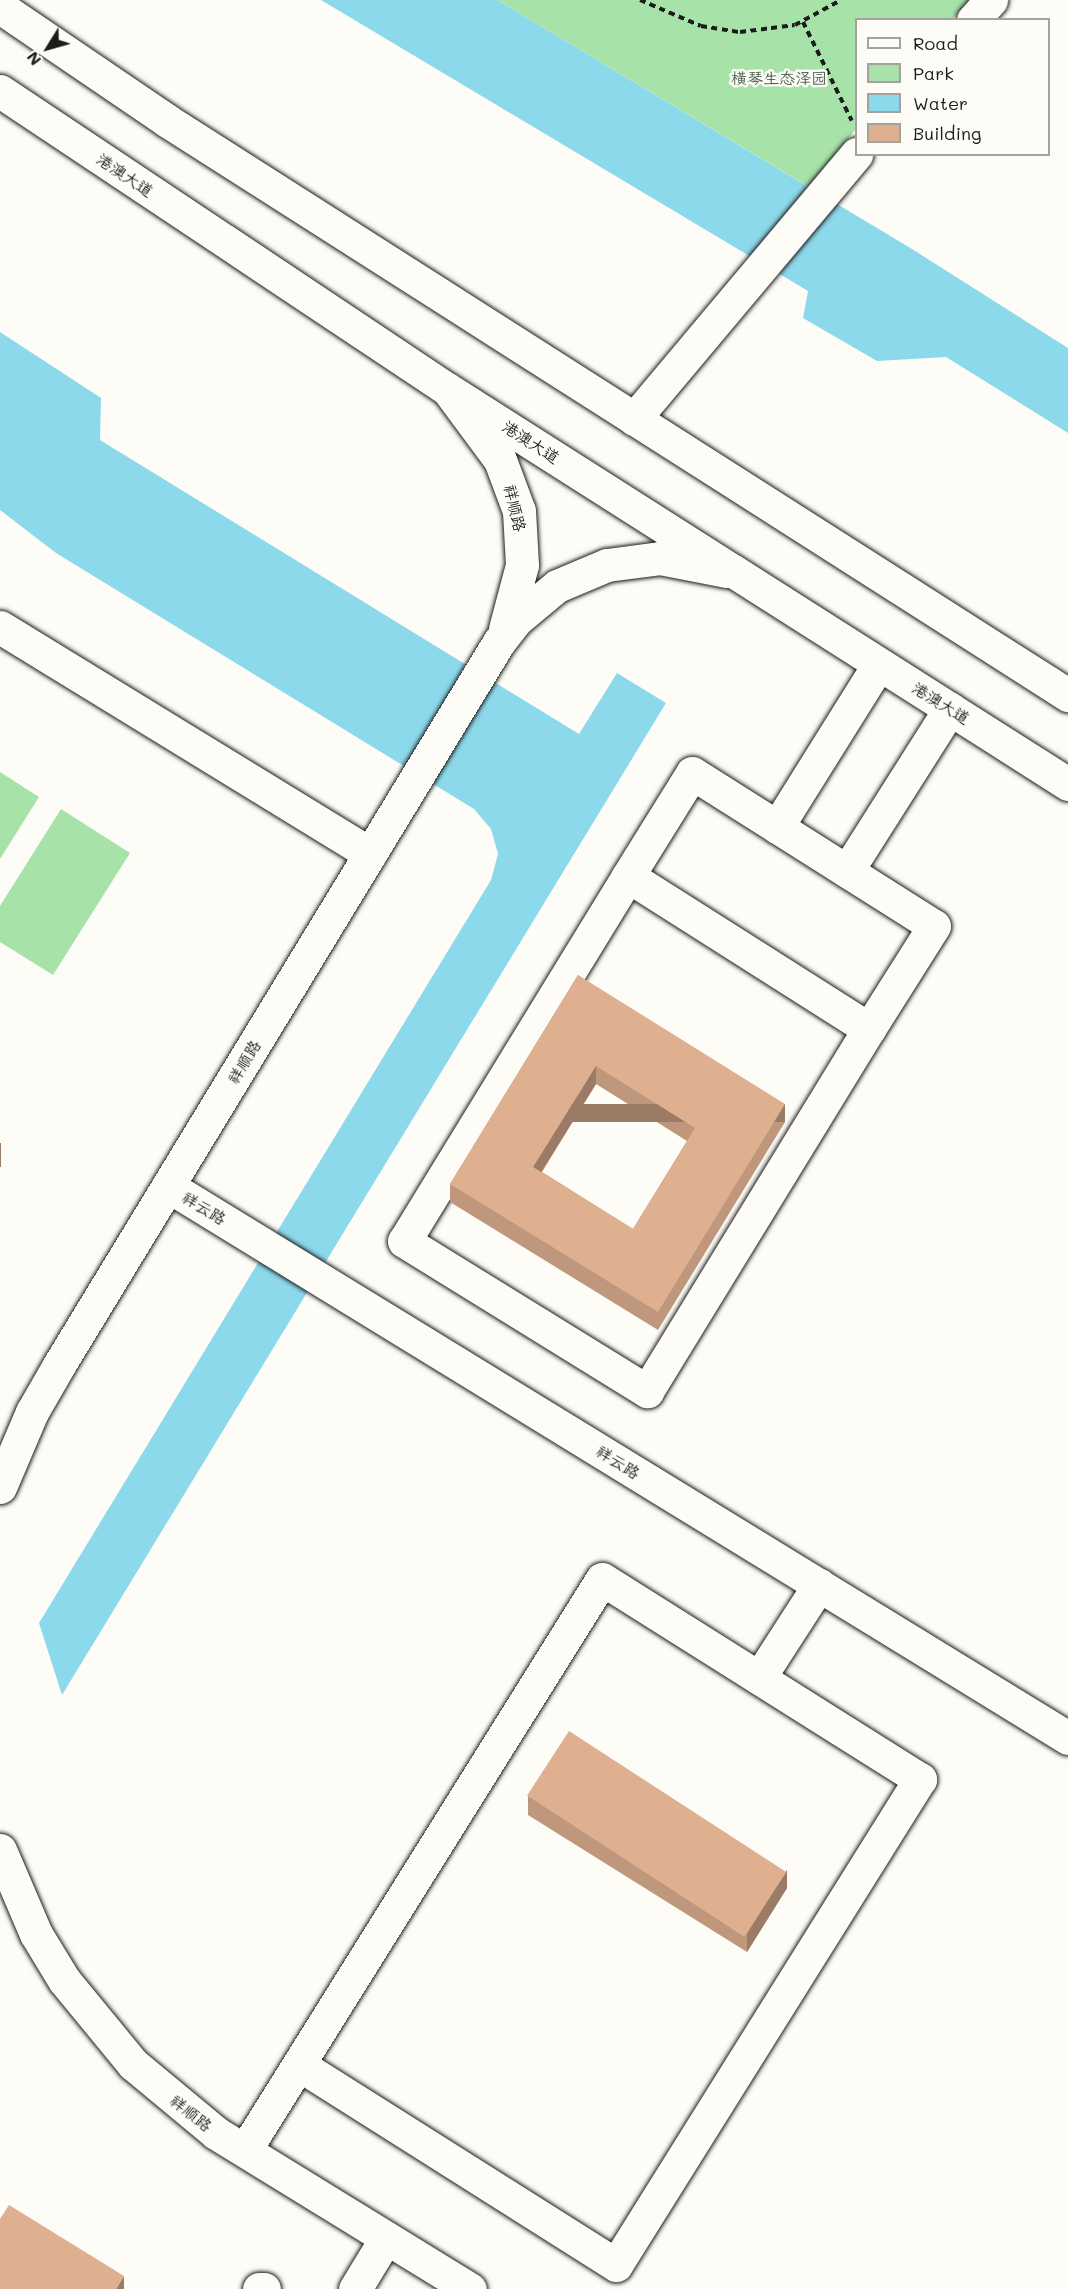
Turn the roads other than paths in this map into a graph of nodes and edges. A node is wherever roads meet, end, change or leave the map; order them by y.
1 (0, 7) edge
2 (0, 91) edge
3 (848, 165) edge
4 (447, 389) junction
5 (634, 418) junction
6 (739, 575) junction
7 (0, 627) edge
8 (499, 642) junction
9 (879, 664) junction
10 (1068, 695) edge
11 (950, 709) junction
12 (1068, 784) edge
13 (777, 826) junction
14 (370, 854) junction
15 (847, 871) junction
16 (628, 876) junction
17 (869, 1029) junction
18 (168, 1186) junction
19 (0, 1488) edge
20 (819, 1585) junction
21 (759, 1678) junction
22 (1068, 1738) edge
23 (0, 1850) edge
24 (300, 2065) junction
25 (245, 2150) junction
26 (386, 2238) junction
27 (259, 2289) edge
28 (264, 2289) edge
29 (355, 2289) edge
30 (470, 2289) edge

1 - 5 street
2 - 4 street, 港澳大道
3 - 5 street
4 - 6 street, 港澳大道
4 - 8 street, 祥顺路
5 - 10 street
6 - 8 street, 祥顺路
6 - 9 street, 港澳大道
7 - 14 street
8 - 14 street, 祥顺路
9 - 11 street, 港澳大道
9 - 13 street
11 - 12 street, 港澳大道
11 - 15 street
13 - 15 street
13 - 16 street
14 - 18 street, 祥顺路
15 - 17 street
16 - 17 street
16 - 17 street
18 - 19 street, 祥顺路
18 - 20 street, 祥云路
20 - 21 street
20 - 22 street, 祥云路
21 - 24 street
21 - 24 street
23 - 25 street, 祥顺路
24 - 25 street
25 - 26 street, 祥顺路
26 - 29 street
26 - 30 street, 祥顺路
27 - 28 street

